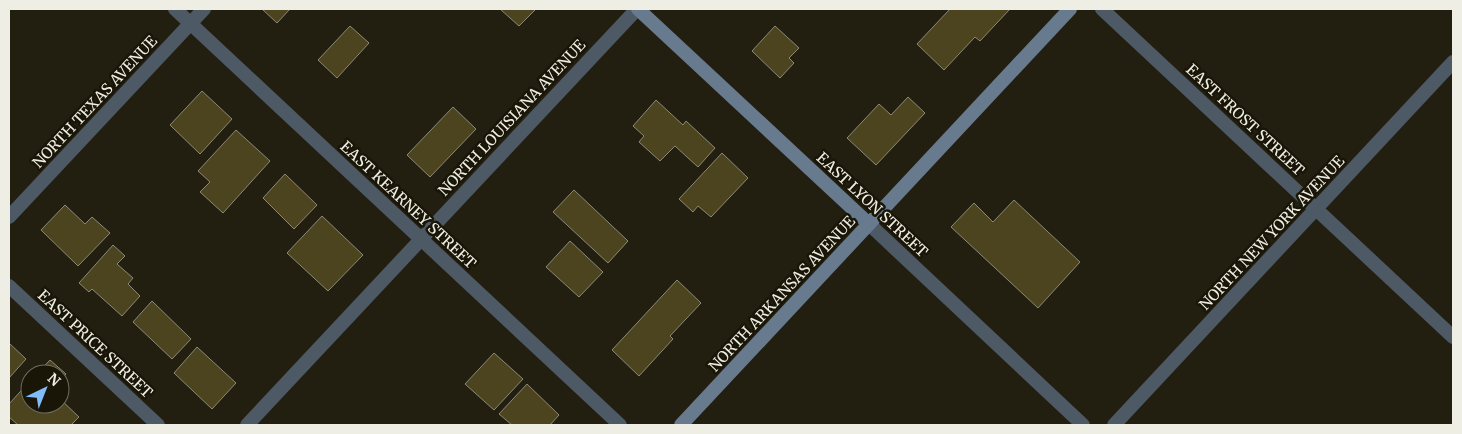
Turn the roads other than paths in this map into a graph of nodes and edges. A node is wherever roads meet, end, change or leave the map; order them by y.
1 (175, 9) edge
2 (204, 9) edge
3 (638, 9) edge
4 (1070, 9) edge
5 (1102, 9) edge
6 (190, 24) junction
7 (1453, 62) edge
8 (1316, 209) junction
9 (9, 217) edge
10 (869, 224) junction
11 (421, 240) junction
12 (9, 286) edge
13 (1453, 337) edge
14 (158, 425) edge
15 (247, 425) edge
16 (620, 425) edge
17 (681, 425) edge
18 (1084, 425) edge
19 (1114, 425) edge

1 - 6 street, EAST KEARNEY STREET
2 - 6 street, NORTH TEXAS AVENUE
3 - 10 main road, EAST LYON STREET
3 - 11 street, NORTH LOUISIANA AVENUE
4 - 10 main road, NORTH ARKANSAS AVENUE
5 - 8 street, EAST FROST STREET
6 - 9 street, NORTH TEXAS AVENUE
6 - 11 street, EAST KEARNEY STREET
7 - 8 street, NORTH NEW YORK AVENUE
8 - 13 street, EAST FROST STREET
8 - 19 street, NORTH NEW YORK AVENUE
10 - 17 main road, NORTH ARKANSAS AVENUE
10 - 18 street, EAST LYON STREET
11 - 15 street, NORTH LOUISIANA AVENUE
11 - 16 street, EAST KEARNEY STREET
12 - 14 street, EAST PRICE STREET

